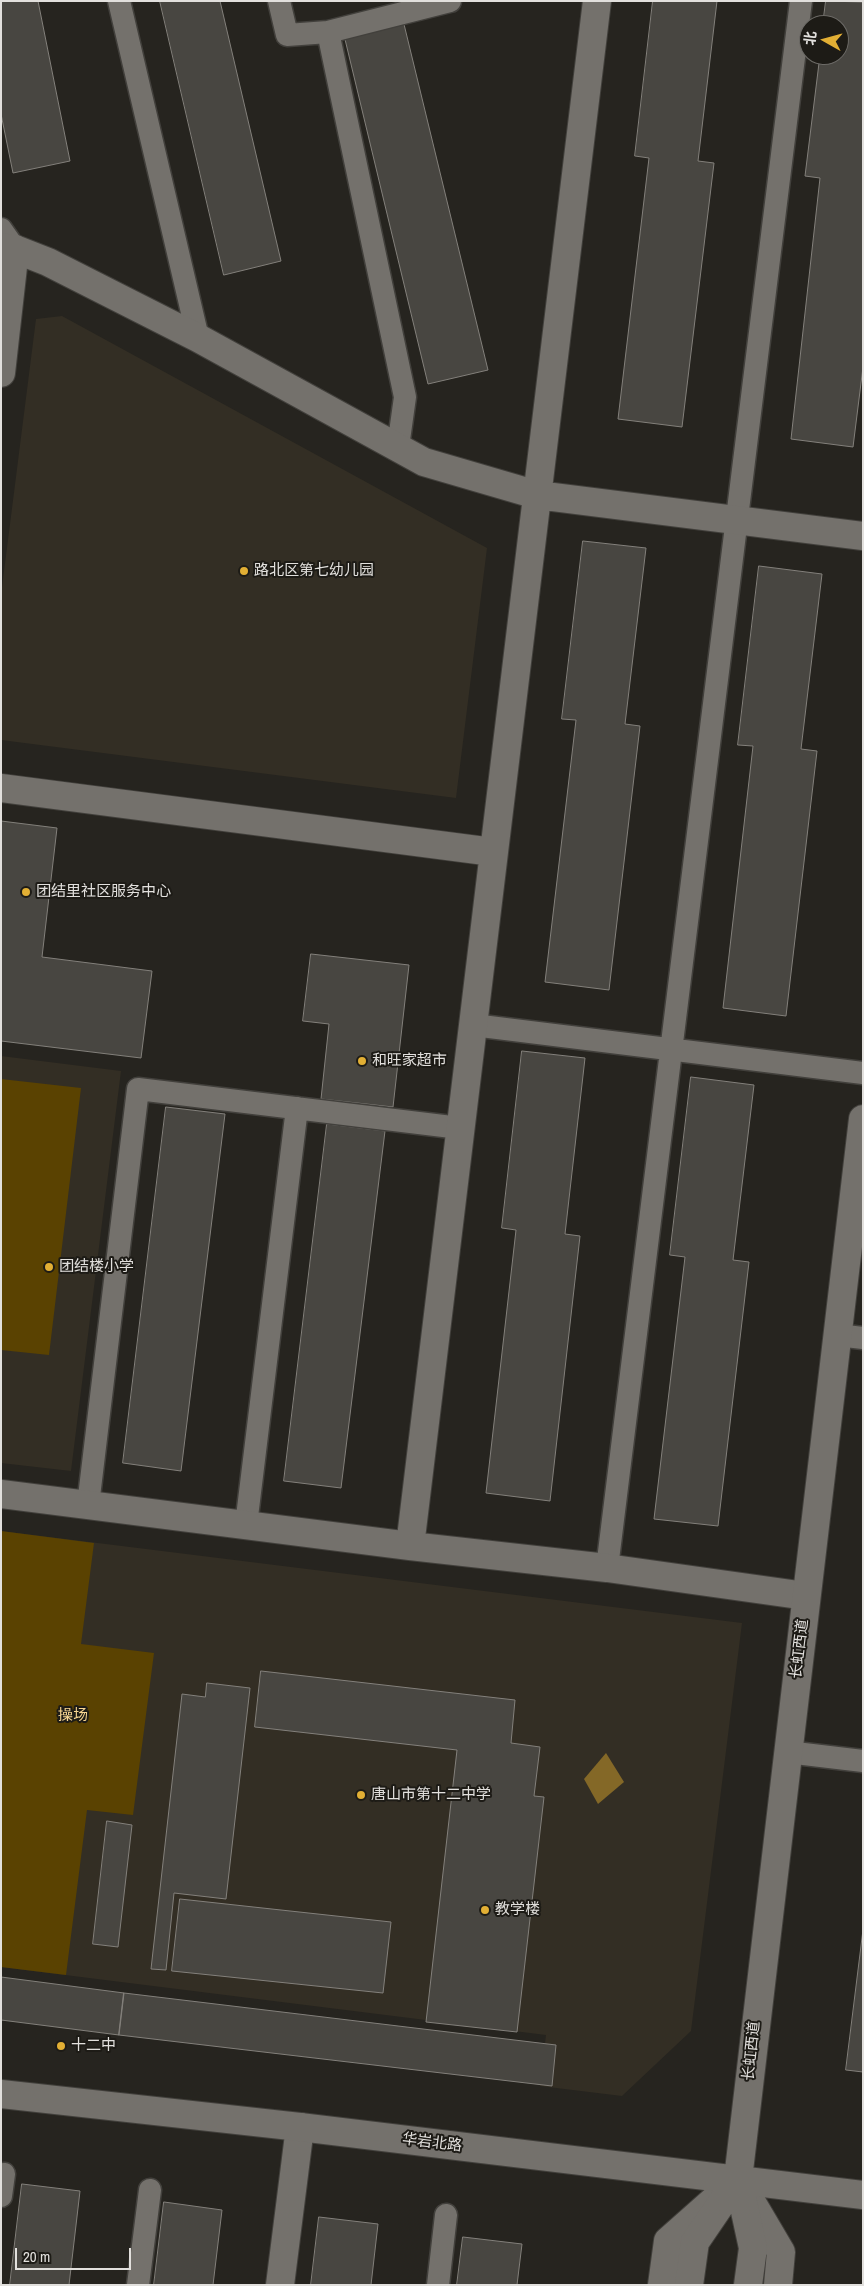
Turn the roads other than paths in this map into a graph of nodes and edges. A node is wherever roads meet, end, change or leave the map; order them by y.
1 (119, 1) edge
2 (279, 1) edge
3 (597, 1) edge
4 (801, 1) edge
5 (442, 2) edge
6 (328, 32) junction
7 (6, 241) edge
8 (198, 338) junction
9 (1, 373) edge
10 (398, 447) junction
11 (537, 495) junction
12 (736, 520) junction
13 (863, 536) edge
14 (1, 788) edge
15 (494, 852) junction
16 (473, 1025) junction
17 (671, 1050) junction
18 (863, 1073) edge
19 (298, 1108) junction
20 (863, 1119) edge
21 (460, 1128) junction
22 (850, 1336) edge
23 (1, 1494) edge
24 (88, 1505) junction
25 (246, 1525) junction
26 (410, 1546) junction
27 (607, 1568) junction
28 (806, 1596) junction
29 (787, 1752) junction
30 (863, 1761) edge
31 (1, 2094) edge
32 (300, 2127) junction
33 (4, 2174) dead end
34 (738, 2179) junction
35 (150, 2190) dead end
36 (863, 2195) edge
37 (1, 2196) edge
38 (446, 2215) dead end
39 (138, 2285) edge
40 (280, 2285) edge
41 (438, 2285) edge
42 (662, 2285) edge
43 (690, 2285) edge
44 (748, 2285) edge
45 (778, 2285) edge

1 - 8 lane
2 - 6 lane
3 - 11 street
4 - 12 lane
5 - 6 lane
6 - 10 lane
7 - 8 street
7 - 9 street
8 - 10 street
10 - 11 street
11 - 12 street
11 - 15 street
12 - 13 street
12 - 17 lane
14 - 15 street
15 - 16 street
16 - 17 lane
16 - 21 street
17 - 18 lane
17 - 27 lane
19 - 21 lane
19 - 24 lane
19 - 25 lane
20 - 22 street, 长虹西道
21 - 26 street
22 - 28 street, 长虹西道
23 - 24 street
24 - 25 street
25 - 26 street
26 - 27 street
27 - 28 street
28 - 29 street, 长虹西道
29 - 30 lane
29 - 34 street, 长虹西道
31 - 32 street, 华岩北路
32 - 34 street, 华岩北路
32 - 40 street
33 - 37 lane
34 - 36 street, 华岩北路
34 - 42 street
34 - 43 street, 长虹西道
34 - 44 street, 长虹西道
34 - 45 street
35 - 39 lane
38 - 41 lane

